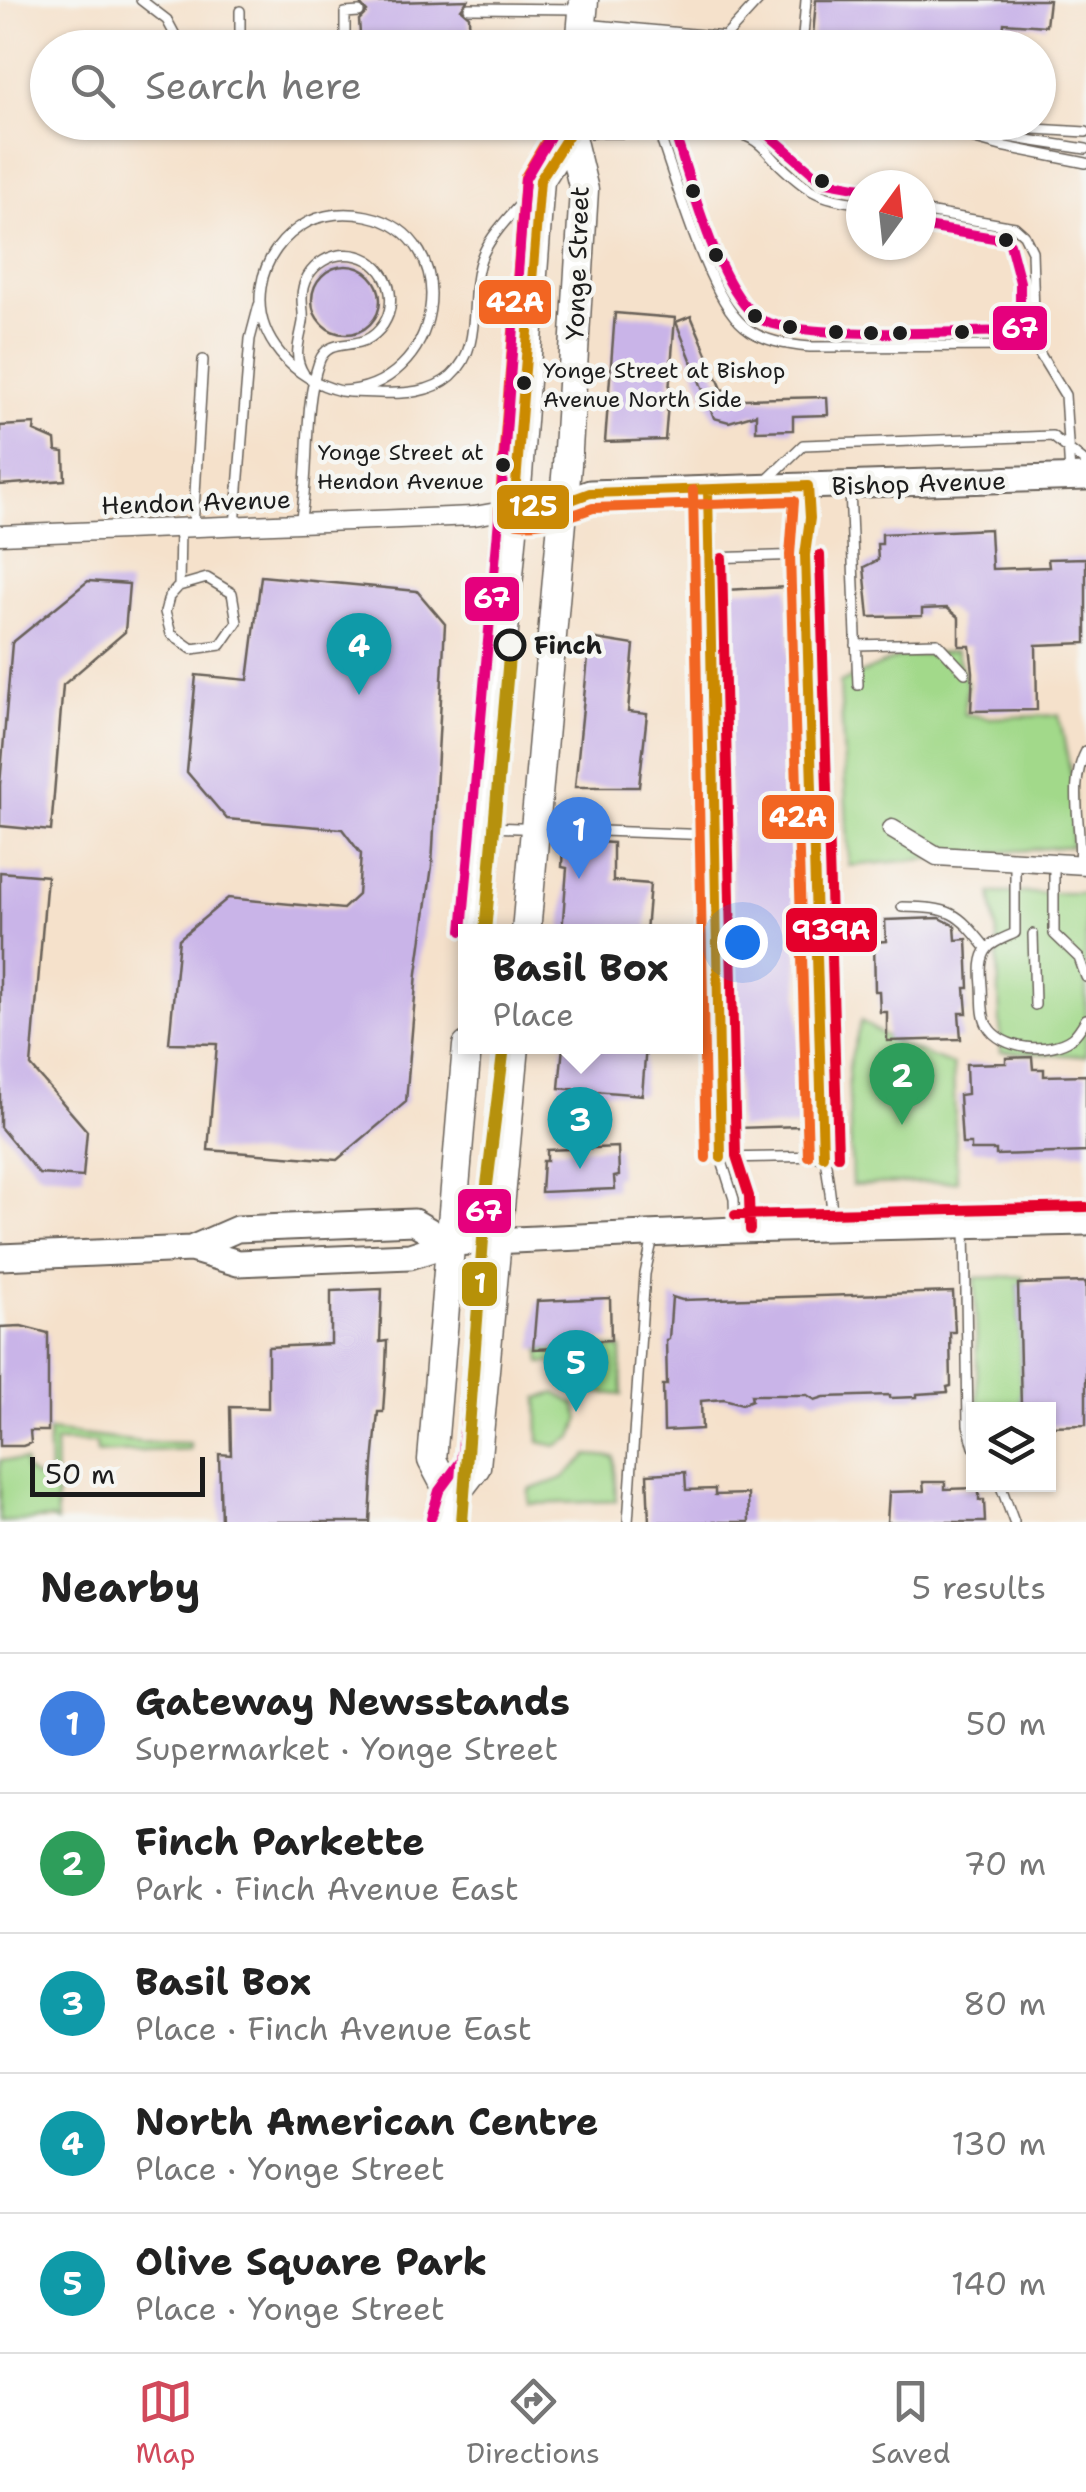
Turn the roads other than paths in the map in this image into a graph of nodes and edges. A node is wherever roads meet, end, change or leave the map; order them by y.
1 (141, 0) edge
2 (759, 0) edge
3 (806, 0) edge
4 (469, 8) dead end
5 (240, 11) dead end
6 (359, 12) dead end
7 (583, 20) edge
8 (172, 30) edge
9 (240, 30) edge
10 (345, 30) edge
11 (666, 30) edge
12 (731, 30) edge
13 (804, 30) edge
14 (1056, 130) edge
15 (1086, 132) edge
16 (564, 140) edge
17 (574, 140) edge
18 (661, 140) edge
19 (754, 140) edge
20 (979, 140) edge
21 (1028, 140) edge
22 (1086, 149) edge
23 (1086, 162) edge
24 (540, 180) junction
25 (846, 201) edge
26 (936, 213) edge
27 (260, 300) junction
28 (1035, 346) junction
29 (203, 360) dead end
30 (309, 377) junction
31 (340, 390) junction
32 (1068, 450) junction
33 (1081, 472) edge
34 (850, 485) junction
35 (808, 486) junction
36 (759, 488) junction
37 (708, 490) junction
38 (564, 503) junction
39 (514, 509) junction
40 (300, 522) junction
41 (235, 526) junction
42 (186, 528) junction
43 (0, 535) edge
44 (805, 555) junction
45 (707, 558) junction
46 (179, 586) junction
47 (856, 645) junction
48 (965, 673) dead end
49 (858, 686) dead end
50 (1086, 751) edge
51 (486, 827) junction
52 (536, 828) junction
53 (892, 829) dead end
54 (713, 835) junction
55 (1015, 861) junction
56 (1054, 863) junction
57 (1082, 865) edge
58 (902, 907) dead end
59 (478, 924) edge
60 (527, 924) edge
61 (1016, 933) junction
62 (1034, 934) junction
63 (1054, 934) junction
64 (987, 950) junction
65 (1086, 977) edge
66 (1035, 1005) dead end
67 (1086, 1019) edge
68 (466, 1054) edge
69 (514, 1054) edge
70 (822, 1156) junction
71 (720, 1158) junction
72 (1086, 1222) edge
73 (965, 1224) junction
74 (833, 1228) junction
75 (735, 1230) junction
76 (654, 1234) junction
77 (499, 1242) junction
78 (450, 1243) junction
79 (0, 1257) edge
80 (968, 1402) edge
81 (1005, 1492) edge
82 (449, 1510) edge
83 (628, 1522) edge
84 (1014, 1522) edge

1 - 8 lane
2 - 12 lane
3 - 13 lane
4 - 7 lane
5 - 9 lane
6 - 10 lane
7 - 11 lane
14 - 15 lane
16 - 24 main road, Yonge Street
17 - 38 main road, Yonge Street
18 - 28 lane
19 - 25 lane
20 - 23 lane
21 - 22 lane
24 - 31 lane
24 - 39 main road, Yonge Street
26 - 28 lane
27 - 30 lane
27 - 31 lane
27 - 41 lane
28 - 32 lane
29 - 42 lane
30 - 30 lane
30 - 31 lane
30 - 40 lane
32 - 33 lane
32 - 33 lane
32 - 36 lane
33 - 34 main road, Bishop Avenue
34 - 35 main road, Bishop Avenue
34 - 47 lane
35 - 36 main road, Bishop Avenue
35 - 44 lane
36 - 37 main road, Bishop Avenue
37 - 38 main road, Bishop Avenue
37 - 45 lane
38 - 39 main road, Bishop Avenue
38 - 52 main road, Yonge Street
39 - 40 street, Hendon Avenue
39 - 51 main road, Yonge Street
40 - 41 street, Hendon Avenue
41 - 42 street, Hendon Avenue
42 - 43 street, Hendon Avenue
42 - 46 lane
44 - 45 lane
44 - 70 lane
45 - 54 lane
46 - 46 lane
47 - 48 lane
47 - 49 lane
50 - 57 lane
51 - 52 lane
51 - 59 main road, Yonge Street
52 - 54 lane
52 - 60 main road, Yonge Street
53 - 55 street
54 - 71 lane
55 - 56 street
55 - 61 lane
56 - 57 street
56 - 63 lane
58 - 64 lane
61 - 62 lane
61 - 64 lane
62 - 63 lane
62 - 66 lane
63 - 65 lane
64 - 67 lane
68 - 78 main road
69 - 77 main road
70 - 71 lane
70 - 74 lane
71 - 75 lane
72 - 73 main road
73 - 74 main road
73 - 80 lane
74 - 75 main road
75 - 76 main road
76 - 77 main road
76 - 83 lane
77 - 78 main road
77 - 82 main road
78 - 79 main road
78 - 82 main road
81 - 84 lane

